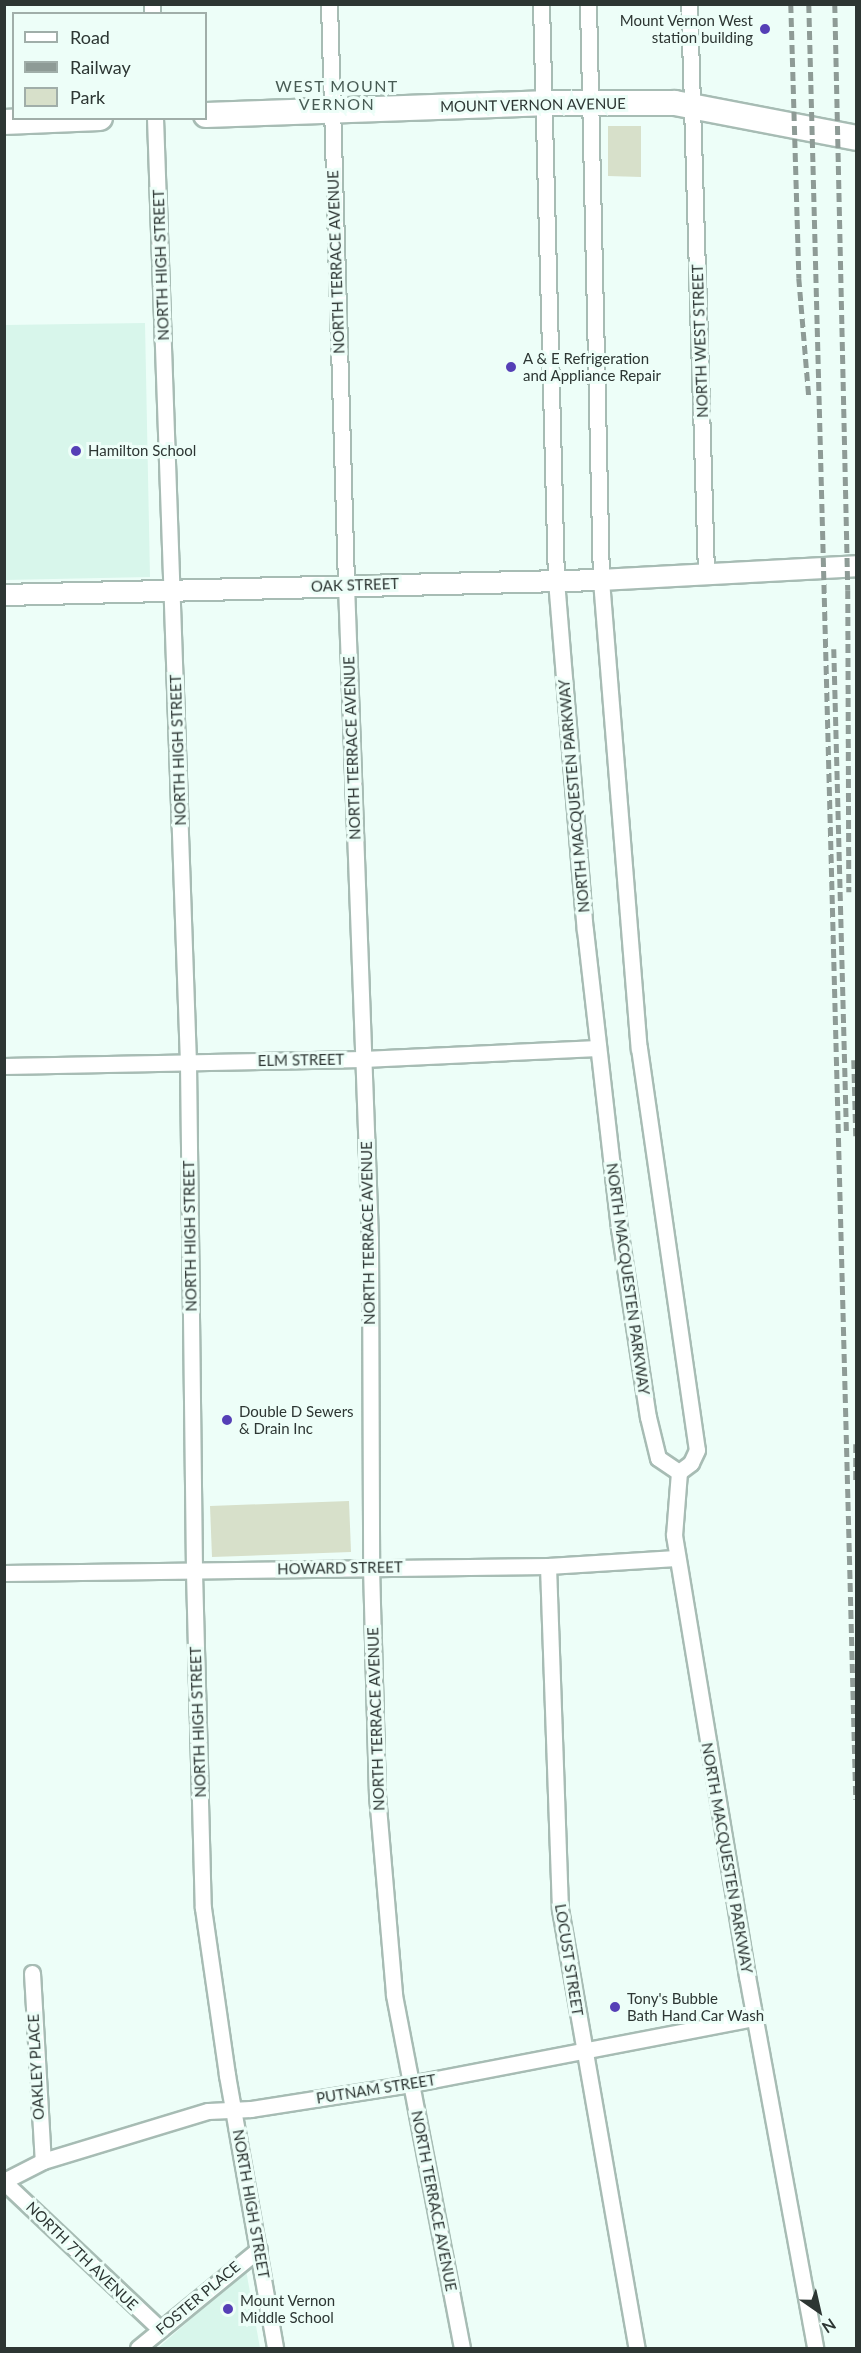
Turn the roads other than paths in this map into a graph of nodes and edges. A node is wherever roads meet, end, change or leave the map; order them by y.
1 (329, 4) edge
2 (541, 4) edge
3 (588, 4) edge
4 (688, 4) edge
5 (543, 103) junction
6 (591, 103) junction
7 (693, 107) junction
8 (332, 112) junction
9 (207, 115) edge
10 (52, 120) edge
11 (155, 120) edge
12 (4, 122) edge
13 (856, 138) edge
14 (856, 566) edge
15 (706, 574) junction
16 (556, 580) junction
17 (600, 580) junction
18 (346, 585) junction
19 (173, 592) junction
20 (4, 596) edge
21 (598, 1048) junction
22 (363, 1059) junction
23 (188, 1063) junction
24 (4, 1066) edge
25 (679, 1472) junction
26 (676, 1558) junction
27 (371, 1566) junction
28 (548, 1566) junction
29 (194, 1572) junction
30 (4, 1573) edge
31 (32, 1973) dead end
32 (755, 2018) junction
33 (584, 2052) junction
34 (411, 2084) junction
35 (234, 2109) junction
36 (43, 2161) junction
37 (4, 2181) edge
38 (259, 2249) junction
39 (160, 2330) junction
40 (138, 2349) edge
41 (275, 2349) edge
42 (462, 2349) edge
43 (637, 2349) edge
44 (815, 2349) edge

1 - 8 street, NORTH TERRACE AVENUE
2 - 5 street, NORTH MACQUESTEN PARKWAY
3 - 6 street
4 - 7 street, NORTH WEST STREET
5 - 6 main road, MOUNT VERNON AVENUE
5 - 8 main road, MOUNT VERNON AVENUE
5 - 16 street, NORTH MACQUESTEN PARKWAY
6 - 7 main road, MOUNT VERNON AVENUE
6 - 17 street
7 - 13 main road, MOUNT VERNON AVENUE
7 - 15 street, NORTH WEST STREET
8 - 9 main road, MOUNT VERNON AVENUE
8 - 18 street, NORTH TERRACE AVENUE
10 - 12 main road
11 - 19 street, NORTH HIGH STREET
14 - 15 street, OAK STREET
15 - 17 street, OAK STREET
16 - 17 street, OAK STREET
16 - 18 street, OAK STREET
16 - 21 street, NORTH MACQUESTEN PARKWAY
17 - 25 street
18 - 19 street, OAK STREET
18 - 22 street, NORTH TERRACE AVENUE
19 - 20 street, OAK STREET
19 - 23 street, NORTH HIGH STREET
21 - 22 street, ELM STREET
21 - 25 street, NORTH MACQUESTEN PARKWAY
22 - 23 street, ELM STREET
22 - 27 street, NORTH TERRACE AVENUE
23 - 24 street, ELM STREET
23 - 29 street, NORTH HIGH STREET
25 - 26 street, NORTH MACQUESTEN PARKWAY
26 - 28 street, HOWARD STREET
26 - 32 street, NORTH MACQUESTEN PARKWAY
27 - 28 street, HOWARD STREET
27 - 29 street, HOWARD STREET
27 - 34 street, NORTH TERRACE AVENUE
28 - 33 street, LOCUST STREET
29 - 30 street, HOWARD STREET
29 - 35 street, NORTH HIGH STREET
31 - 36 street, OAKLEY PLACE
32 - 33 street, PUTNAM STREET
32 - 44 street, NORTH MACQUESTEN PARKWAY
33 - 34 street, PUTNAM STREET
33 - 43 street, LOCUST STREET
34 - 35 street, PUTNAM STREET
34 - 42 street, NORTH TERRACE AVENUE
35 - 36 street, PUTNAM STREET
35 - 38 street, NORTH HIGH STREET
36 - 37 street, PUTNAM STREET
37 - 39 street, NORTH 7TH AVENUE
38 - 39 street, FOSTER PLACE
38 - 41 street, NORTH HIGH STREET
39 - 40 street, FOSTER PLACE

